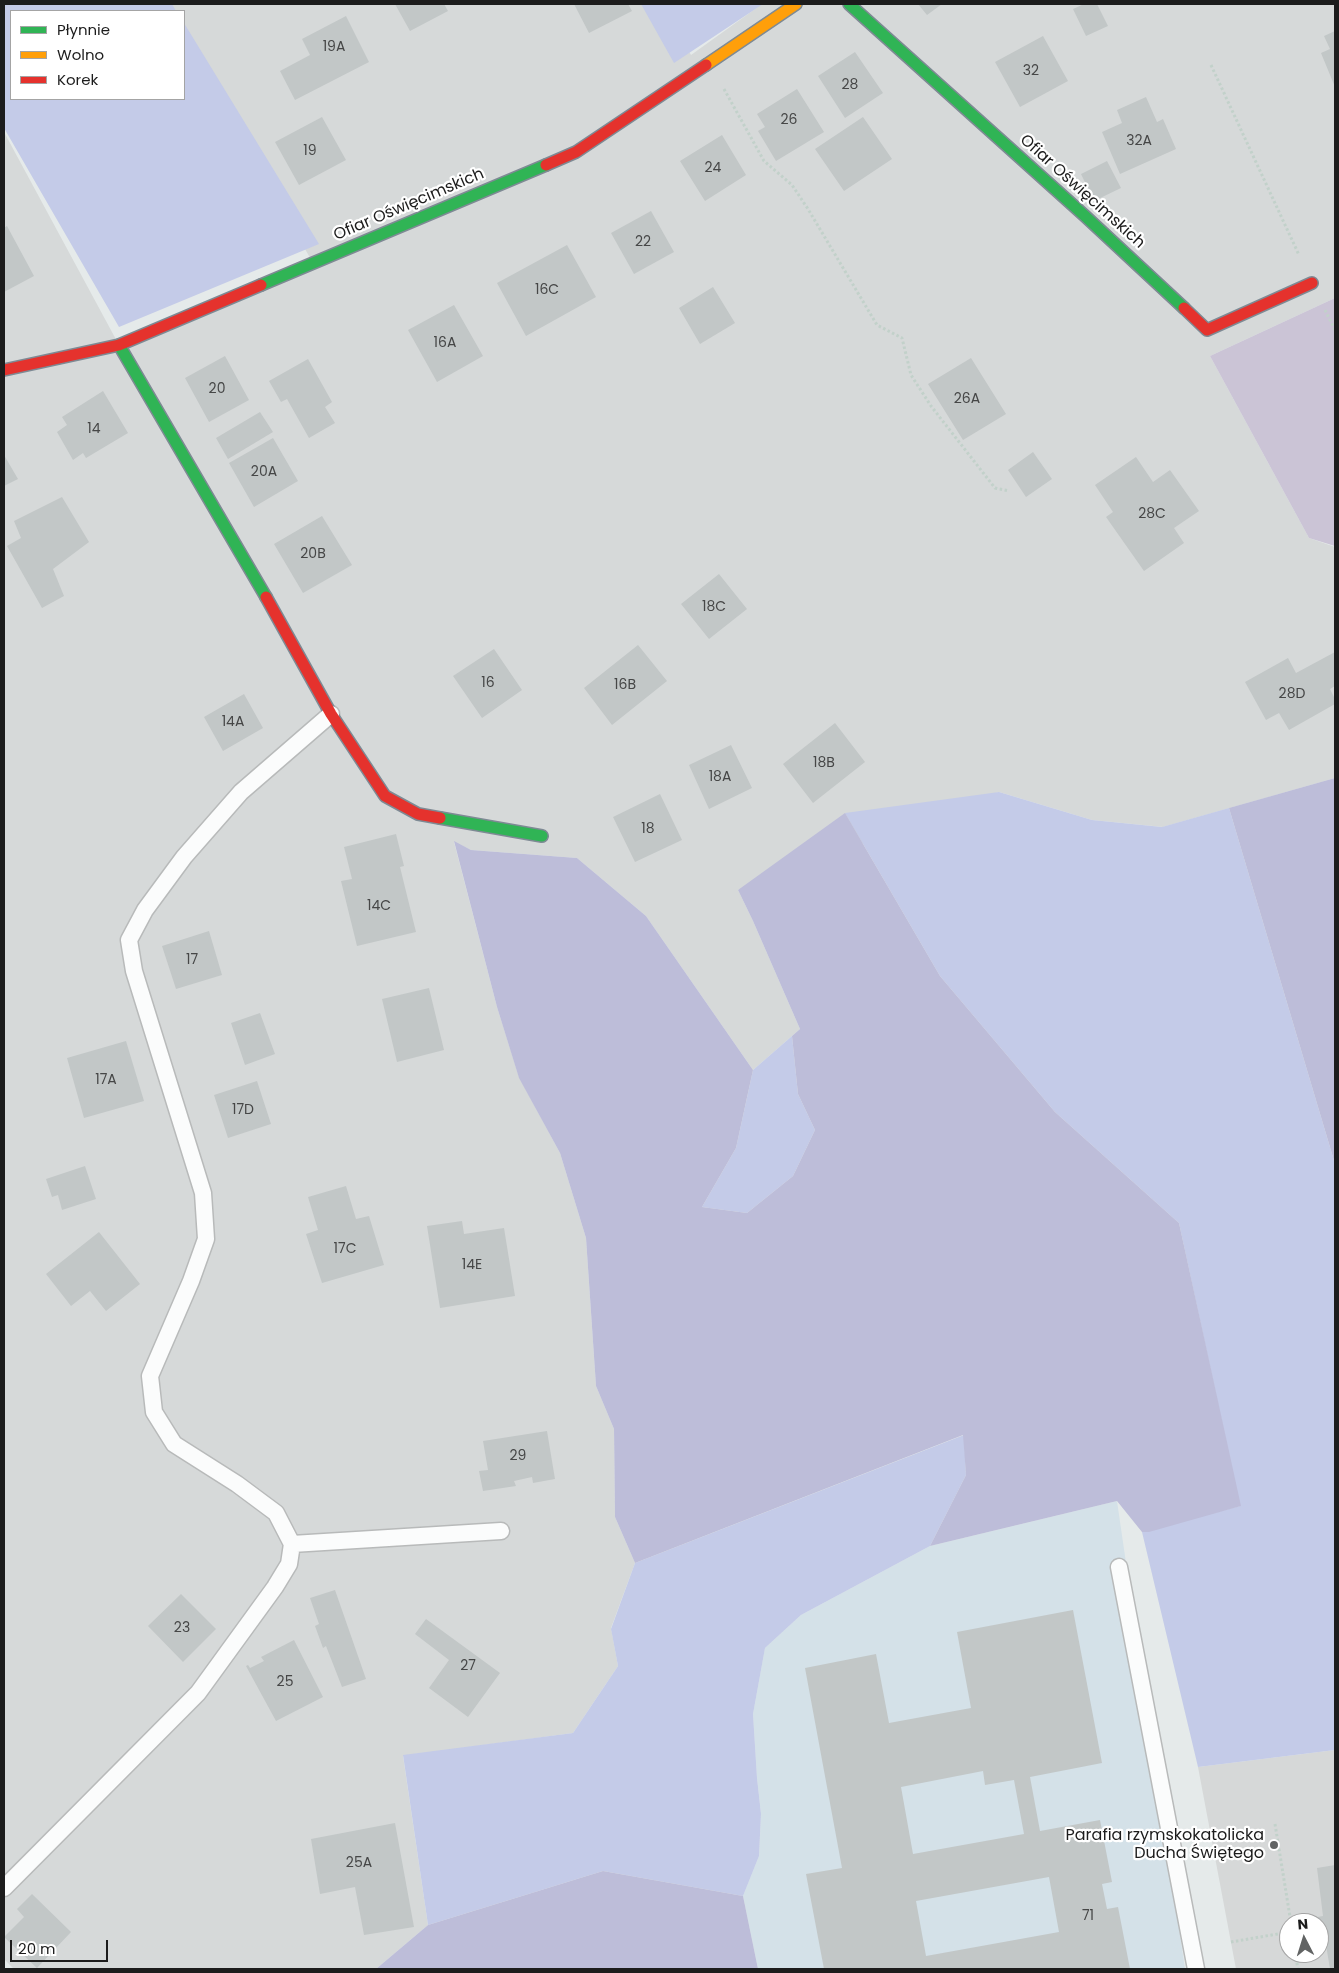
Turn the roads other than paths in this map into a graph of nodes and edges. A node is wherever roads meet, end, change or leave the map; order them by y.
1 (796, 4) edge
2 (848, 4) edge
3 (1312, 283) road end
4 (119, 345) junction
5 (4, 370) edge
6 (331, 714) junction
7 (542, 836) dead end
8 (501, 1531) dead end
9 (292, 1544) junction
10 (1119, 1567) dead end
11 (4, 1888) edge
12 (1196, 1969) edge

1 - 4 street, Ofiar Oświęcimskich
2 - 3 street, Ofiar Oświęcimskich
4 - 5 street, Ofiar Oświęcimskich
4 - 6 street
6 - 7 street
6 - 9 lane
8 - 9 lane
9 - 11 lane
10 - 12 lane

